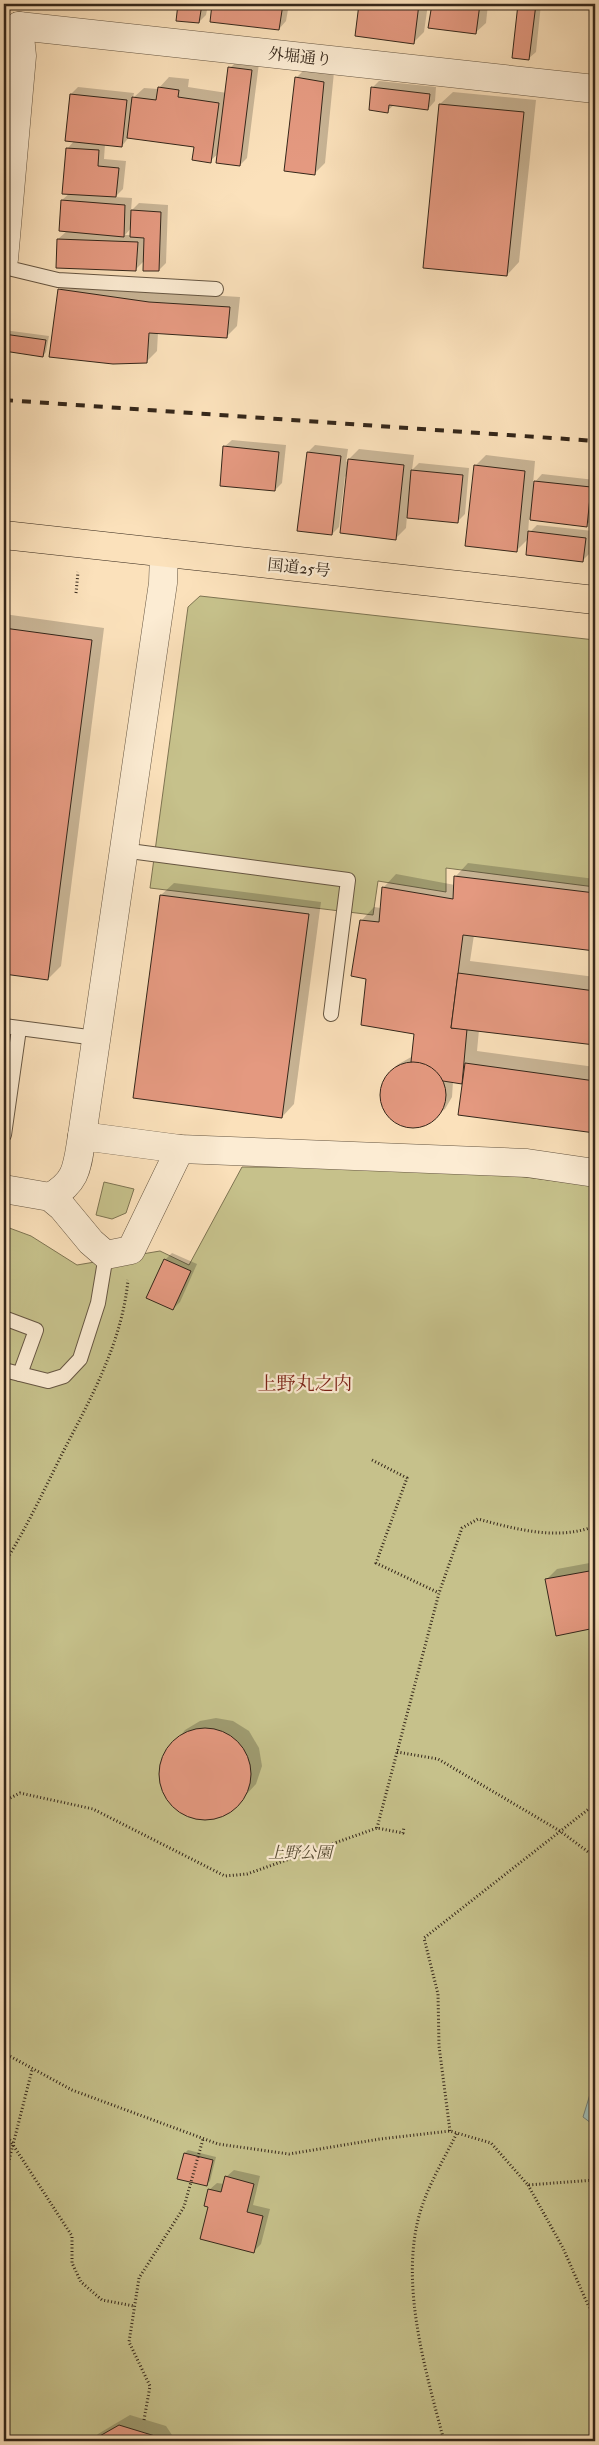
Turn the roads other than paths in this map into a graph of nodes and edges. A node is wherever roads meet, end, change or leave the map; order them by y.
1 (11, 25) edge
2 (4, 50) edge
3 (595, 89) edge
4 (4, 259) edge
5 (4, 267) edge
6 (216, 288) dead end
7 (4, 535) edge
8 (164, 553) junction
9 (595, 600) edge
10 (122, 850) junction
11 (331, 1014) dead end
12 (4, 1026) edge
13 (18, 1029) junction
14 (96, 1038) junction
15 (4, 1134) edge
16 (82, 1136) junction
17 (180, 1148) junction
18 (595, 1172) edge
19 (4, 1189) edge
20 (50, 1197) junction
21 (119, 1252) junction
22 (4, 1318) edge
23 (4, 1370) edge
24 (20, 1374) junction

1 - 2 street
1 - 3 street, 外堀通り
1 - 4 street
5 - 6 lane
7 - 8 highway, 国道25号
8 - 9 highway, 国道25号
8 - 10 street
10 - 11 lane
10 - 14 street
12 - 13 lane
13 - 14 lane
13 - 15 lane
14 - 16 street
16 - 17 street
16 - 20 street
17 - 18 street
17 - 21 street
19 - 20 street
20 - 21 street
21 - 24 lane
22 - 24 lane
23 - 24 lane

